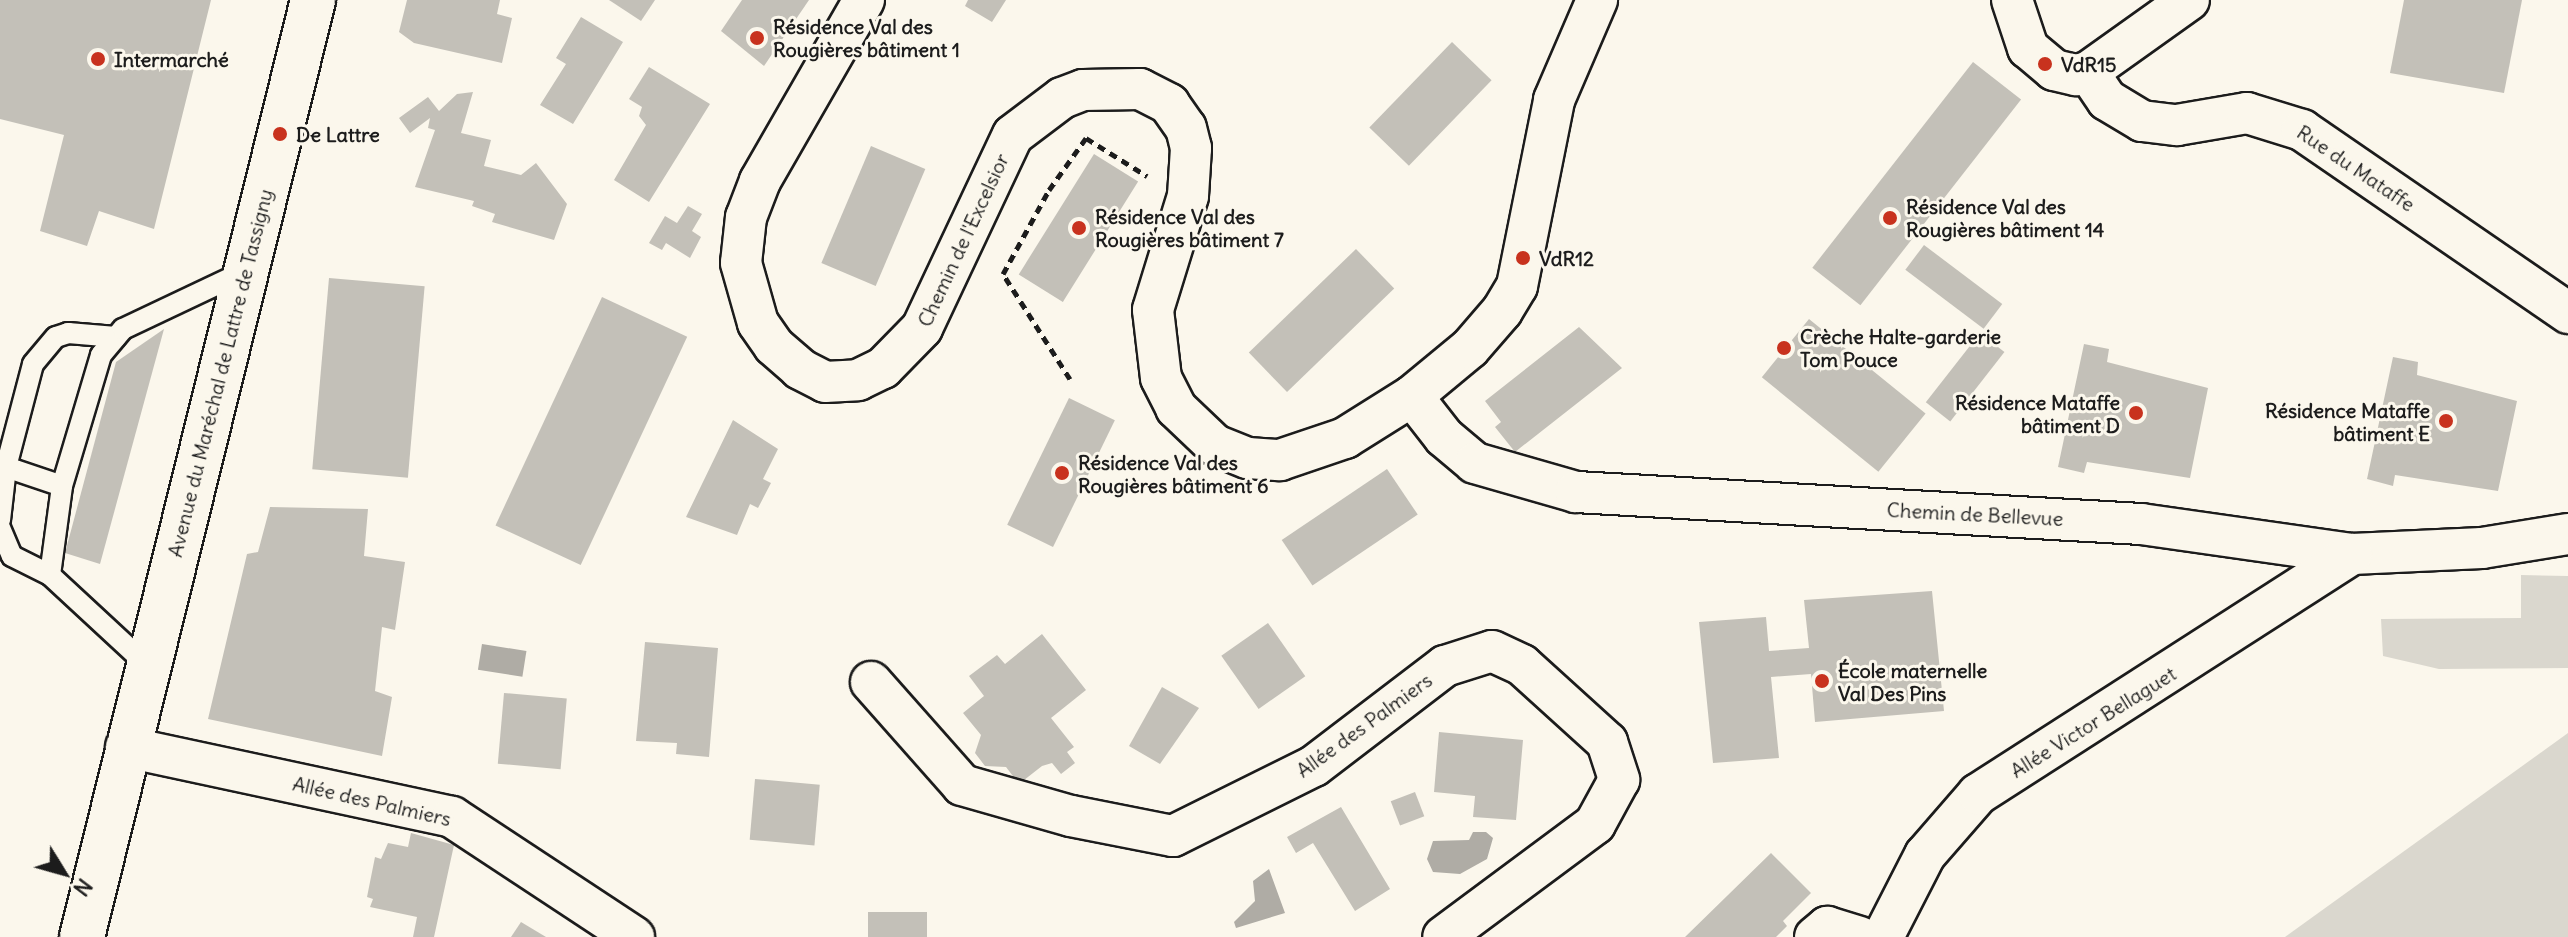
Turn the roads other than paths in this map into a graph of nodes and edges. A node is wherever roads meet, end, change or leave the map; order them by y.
1 (313, 0) edge
2 (864, 0) edge
3 (1597, 0) edge
4 (2012, 0) edge
5 (2189, 0) edge
6 (2088, 72) junction
7 (246, 270) junction
8 (2568, 313) edge
9 (116, 337) junction
10 (1412, 396) junction
11 (3, 466) edge
12 (62, 486) junction
13 (0, 520) edge
14 (0, 528) edge
15 (2568, 534) edge
16 (2352, 554) junction
17 (50, 575) junction
18 (146, 664) junction
19 (871, 682) dead end
20 (126, 747) junction
21 (54, 937) edge
22 (82, 937) edge
23 (634, 937) edge
24 (1443, 937) edge
25 (1815, 937) edge
26 (1860, 937) edge
27 (1883, 937) edge

1 - 7 main road, Avenue du Maréchal de Lattre de Tassigny
2 - 10 street, Chemin de l'Excelsior
3 - 10 street, Chemin de l'Excelsior
4 - 6 street
5 - 6 street
6 - 8 street, Rue du Mataffe
7 - 9 lane
7 - 18 main road, Avenue du Maréchal de Lattre de Tassigny
9 - 11 lane
9 - 12 lane
10 - 16 street, Chemin de Bellevue
11 - 12 lane
11 - 13 lane
12 - 17 lane
14 - 17 lane
15 - 16 street, Chemin de Bellevue
16 - 27 street, Allée Victor Bellaguet
17 - 18 lane
18 - 20 main road, Avenue du Maréchal de Lattre de Tassigny
19 - 24 street, Allée des Palmiers
20 - 21 main road
20 - 22 main road
20 - 23 street, Allée des Palmiers
25 - 26 street

